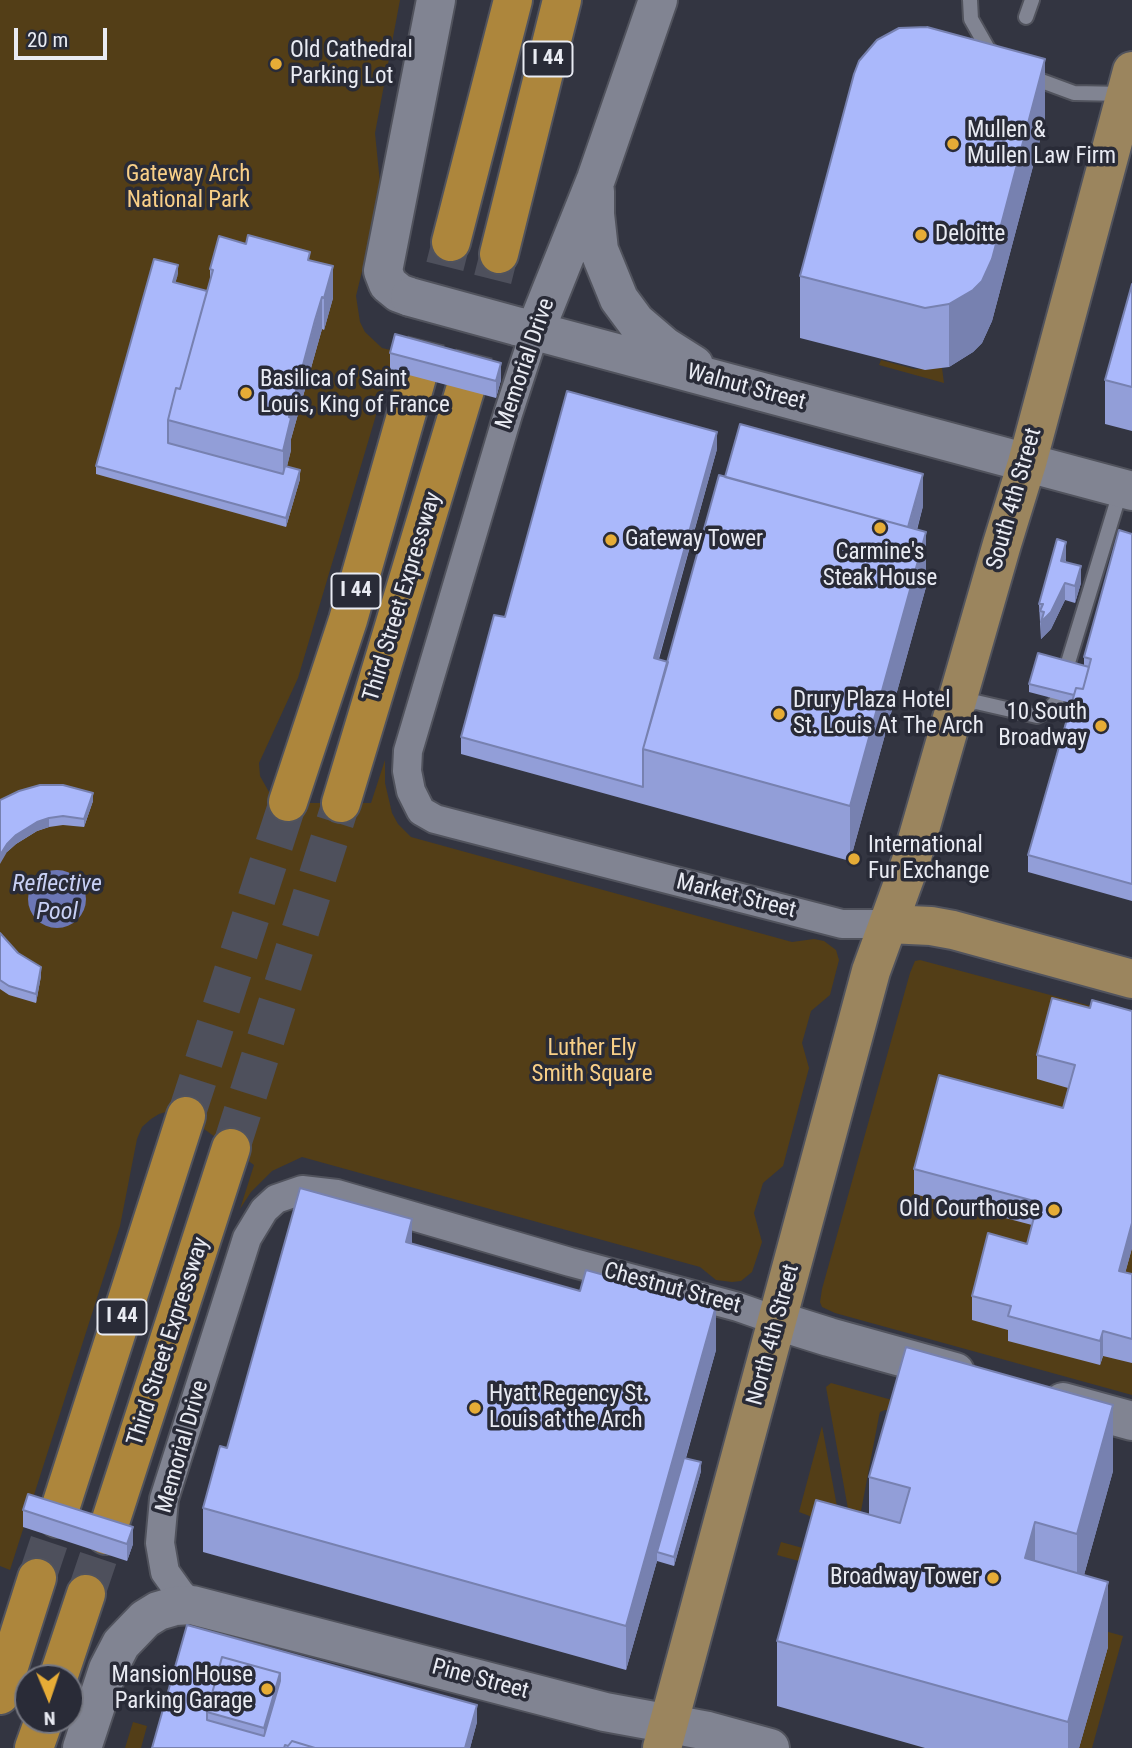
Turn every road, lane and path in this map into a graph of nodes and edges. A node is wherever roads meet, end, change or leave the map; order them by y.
1 (436, 0) edge
2 (513, 0) edge
3 (562, 0) edge
4 (658, 0) edge
5 (970, 0) edge
6 (1032, 0) edge
7 (1026, 17) dead end
8 (1129, 82) edge
9 (596, 179) junction
10 (451, 242) tunnel mouth
11 (499, 254) tunnel mouth
12 (526, 328) junction
13 (417, 377) tunnel mouth
14 (725, 383) junction
15 (464, 390) tunnel mouth
16 (1027, 463) junction
17 (1127, 489) edge
18 (953, 715) junction
19 (413, 734) joint
20 (288, 802) tunnel mouth
21 (341, 803) tunnel mouth
22 (888, 924) junction
23 (1132, 979) edge
24 (186, 1116) tunnel mouth
25 (231, 1148) tunnel mouth
26 (291, 1193) joint
27 (778, 1321) junction
28 (988, 1381) edge
29 (1027, 1392) edge
30 (1132, 1421) edge
31 (57, 1518) tunnel mouth
32 (106, 1535) tunnel mouth
33 (37, 1578) tunnel mouth
34 (86, 1594) tunnel mouth
35 (192, 1605) junction
36 (63, 1664) edge
37 (0, 1695) edge
38 (665, 1736) edge
39 (82, 1748) edge
40 (770, 1748) edge

1 - 12 street, Walnut Street, bridge
2 - 10 highway, I 44
3 - 11 highway, I 44
4 - 9 street, Memorial Drive
5 - 8 lane
6 - 7 lane
8 - 16 main road, South 4th Street
9 - 12 street, Memorial Drive
9 - 14 street
12 - 14 street, Walnut Street
12 - 19 street, Memorial Drive
13 - 20 highway, Third Street Expressway / I 44
14 - 16 street, Walnut Street
15 - 21 highway, Third Street Expressway / I 44
16 - 17 street, Walnut Street
16 - 18 main road, South 4th Street
17 - 18 lane
18 - 22 main road, South 4th Street
19 - 22 street, Market Street
22 - 23 main road, Market Street
22 - 27 main road, North 4th Street
24 - 31 highway, I 44
25 - 32 highway, Third Street Expressway / I 44
26 - 27 street, Chestnut Street
26 - 35 street, Memorial Drive
27 - 28 street, Chestnut Street
27 - 38 main road, North 4th Street
29 - 30 street
33 - 37 highway
34 - 36 highway
35 - 38 street, Pine Street
35 - 39 street
38 - 40 street, Pine Street

